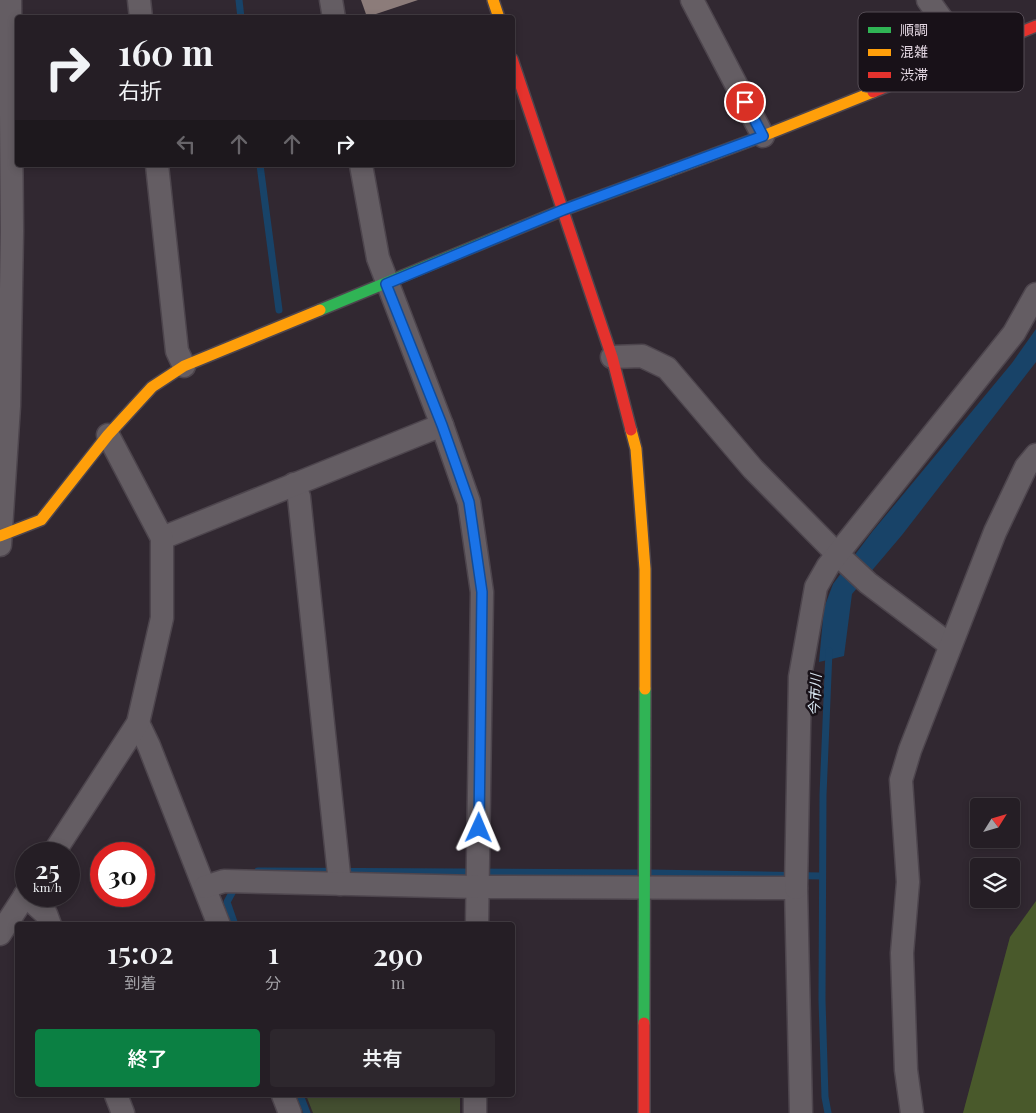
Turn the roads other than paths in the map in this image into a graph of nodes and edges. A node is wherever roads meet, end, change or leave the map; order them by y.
1 (10, 0) edge
2 (139, 0) edge
3 (331, 0) edge
4 (493, 0) edge
5 (692, 0) edge
6 (928, 0) edge
7 (937, 12) edge
8 (141, 15) edge
9 (334, 15) edge
10 (498, 15) edge
11 (1036, 26) edge
12 (1024, 31) edge
13 (515, 68) edge
14 (871, 92) edge
15 (763, 136) junction
16 (157, 167) edge
17 (361, 167) edge
18 (563, 210) junction
19 (386, 284) junction
20 (1036, 294) edge
21 (612, 357) junction
22 (184, 366) junction
23 (442, 425) junction
24 (108, 435) junction
25 (1036, 455) edge
26 (294, 484) junction
27 (162, 538) junction
28 (1, 539) edge
29 (842, 559) junction
30 (950, 645) junction
31 (138, 723) junction
32 (61, 842) edge
33 (340, 884) junction
34 (205, 887) junction
35 (478, 887) junction
36 (645, 887) junction
37 (796, 888) junction
38 (18, 907) edge
39 (39, 907) edge
40 (49, 922) edge
41 (218, 922) edge
42 (477, 922) edge
43 (0, 934) edge
44 (117, 1097) edge
45 (284, 1097) edge
46 (475, 1097) edge
47 (123, 1113) edge
48 (290, 1113) edge
49 (475, 1113) edge
50 (644, 1113) edge
51 (801, 1113) edge
52 (912, 1113) edge

1 - 28 street
2 - 8 street
3 - 9 street
4 - 10 street
5 - 15 street
6 - 7 street
11 - 12 street
13 - 18 street
14 - 15 street
15 - 18 street
16 - 22 street
17 - 19 street
18 - 19 street
18 - 21 street
19 - 22 street
19 - 23 street
20 - 29 street
21 - 29 street
21 - 36 street
22 - 24 street
23 - 26 street
23 - 35 street
24 - 27 street
24 - 28 street
25 - 30 street
26 - 27 street
26 - 33 street
27 - 31 street
29 - 30 street
29 - 37 street
30 - 52 street
31 - 32 street
31 - 34 street
33 - 34 street
33 - 35 street
34 - 41 street
35 - 36 street
35 - 42 street
36 - 37 street
36 - 50 street
37 - 51 street
38 - 43 street
39 - 40 street
44 - 47 street
45 - 48 street
46 - 49 street

